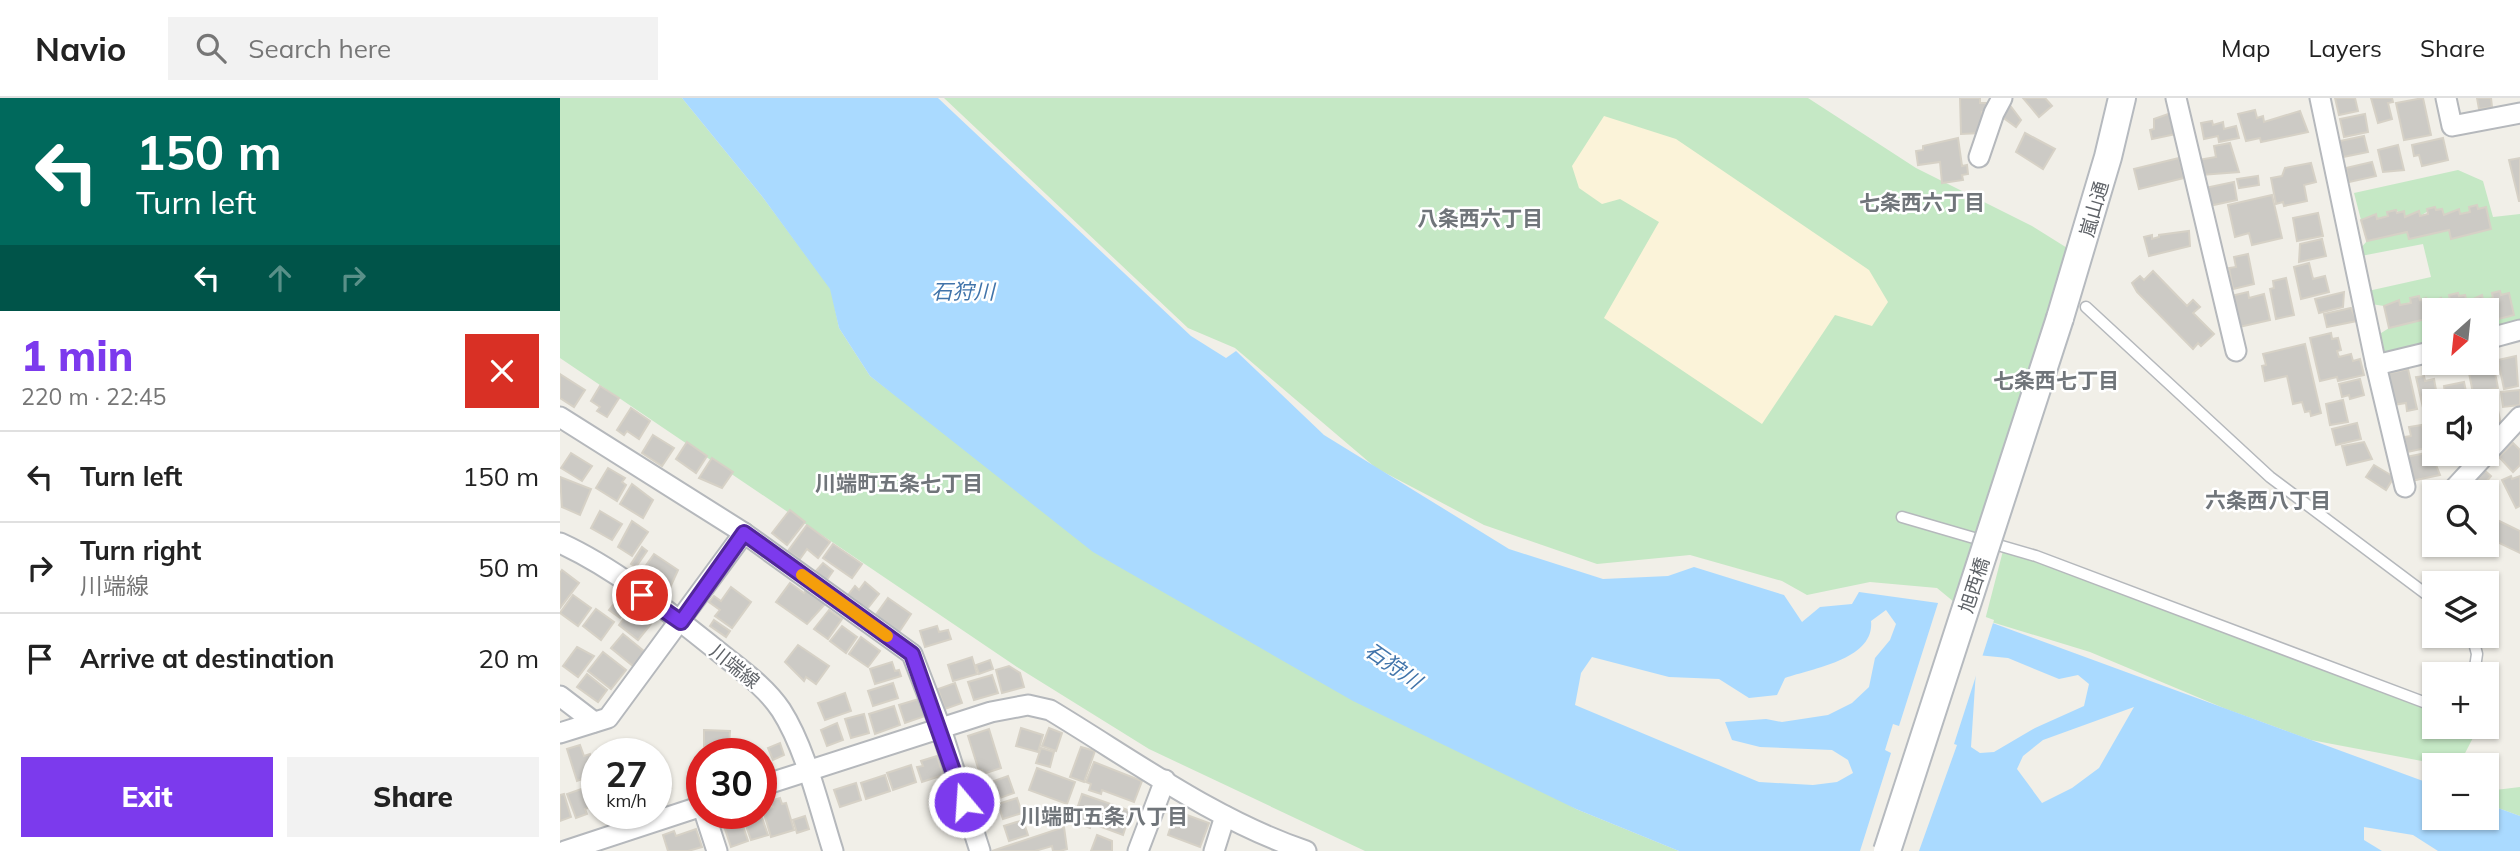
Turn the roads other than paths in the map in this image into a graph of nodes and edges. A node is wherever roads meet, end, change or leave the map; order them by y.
1 (2001, 98) edge
2 (2122, 98) edge
3 (2176, 98) edge
4 (2319, 98) edge
5 (2446, 98) edge
6 (2520, 113) edge
7 (1979, 156) dead end
8 (2086, 307) dead end
9 (2060, 318) joint
10 (2520, 330) edge
11 (2499, 336) edge
12 (2236, 351) dead end
13 (2422, 354) edge
14 (2376, 365) junction
15 (560, 416) edge
16 (2520, 417) edge
17 (2462, 480) edge
18 (2405, 487) dead end
19 (1902, 517) dead end
20 (744, 533) junction
21 (560, 543) edge
22 (2422, 591) edge
23 (681, 622) junction
24 (560, 696) edge
25 (2422, 701) edge
26 (594, 722) junction
27 (941, 729) junction
28 (560, 733) edge
29 (807, 770) junction
30 (777, 780) edge
31 (1165, 780) junction
32 (686, 811) edge
33 (1225, 816) junction
34 (710, 829) edge
35 (565, 851) edge
36 (717, 851) edge
37 (833, 851) edge
38 (980, 851) edge
39 (1138, 851) edge
40 (1214, 851) edge
41 (1306, 851) edge
42 (1887, 851) edge

1 - 7 street
2 - 9 street, 嵐山通
3 - 12 street
4 - 14 street
5 - 6 street
8 - 22 lane
9 - 42 street, 旭西橋, bridge
10 - 11 street
13 - 14 street
14 - 18 street
15 - 20 street
16 - 17 street
19 - 25 lane
20 - 23 street
20 - 27 street
21 - 23 street, 川端線
23 - 26 street
23 - 29 street, 川端線
24 - 26 street
26 - 28 street
27 - 29 street
27 - 31 street
27 - 38 street
29 - 30 street
29 - 37 street, 川端線
31 - 33 street
31 - 39 street
32 - 35 street
33 - 40 street
33 - 41 street
34 - 36 street

